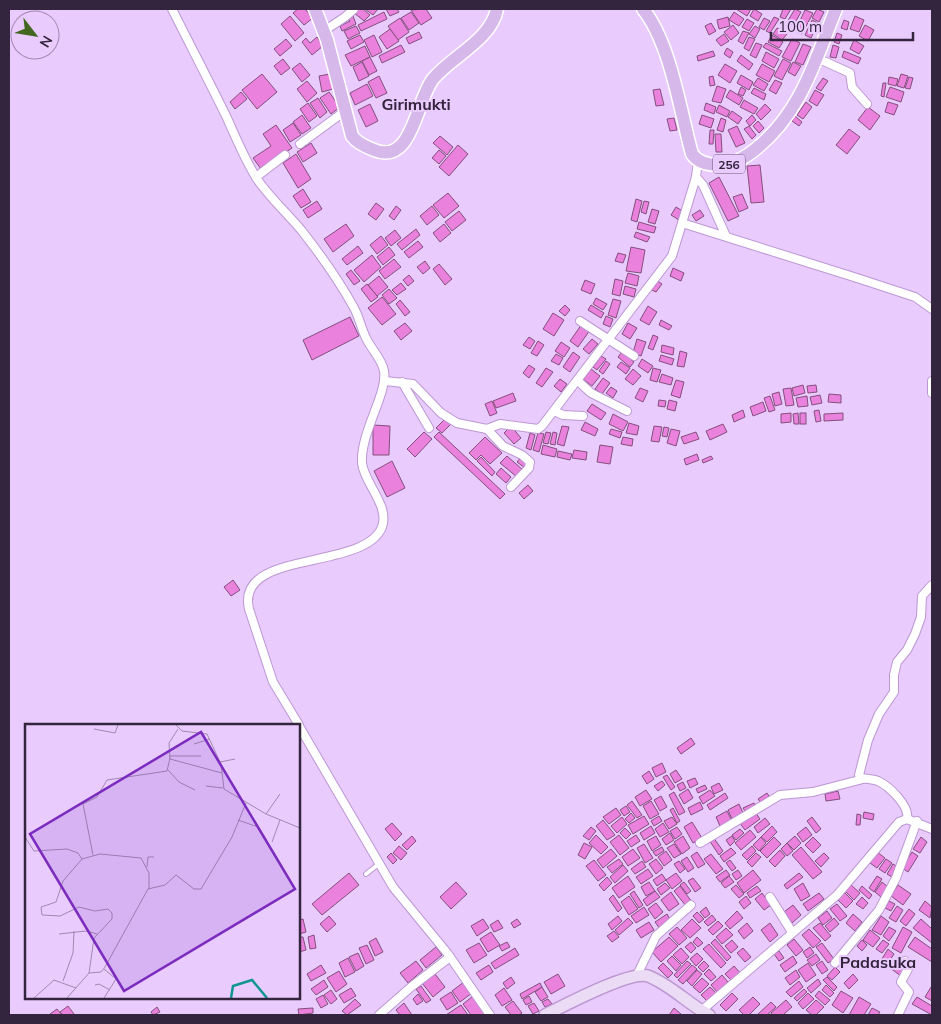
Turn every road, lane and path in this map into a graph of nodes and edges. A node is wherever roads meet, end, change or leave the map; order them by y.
1 (172, 9) edge
2 (315, 9) edge
3 (354, 9) edge
4 (498, 9) edge
5 (643, 9) edge
6 (836, 9) edge
7 (324, 31) junction
8 (818, 58) junction
9 (867, 104) dead end
10 (345, 111) junction
11 (300, 144) dead end
12 (285, 155) dead end
13 (698, 161) junction
14 (256, 177) junction
15 (696, 177) junction
16 (682, 223) junction
17 (726, 236) junction
18 (932, 309) edge
19 (580, 321) dead end
20 (609, 340) junction
21 (634, 356) dead end
22 (385, 381) junction
23 (578, 381) junction
24 (932, 381) edge
25 (402, 382) junction
26 (932, 394) edge
27 (627, 410) dead end
28 (554, 411) junction
29 (584, 416) dead end
30 (428, 428) dead end
31 (487, 429) junction
32 (511, 487) dead end
33 (932, 585) edge
34 (298, 724) edge
35 (300, 727) edge
36 (863, 779) junction
37 (907, 819) junction
38 (917, 822) junction
39 (932, 829) edge
40 (700, 843) dead end
41 (381, 863) junction
42 (366, 874) dead end
43 (770, 897) dead end
44 (691, 905) dead end
45 (792, 932) junction
46 (450, 957) junction
47 (905, 961) dead end
48 (835, 963) dead end
49 (638, 975) junction
50 (705, 1013) edge
51 (379, 1015) edge
52 (490, 1015) edge
53 (545, 1015) edge
54 (898, 1015) edge

1 - 14 street
2 - 7 main road
3 - 7 street
4 - 10 main road
5 - 13 main road, 256
6 - 8 main road, 256
7 - 10 main road
8 - 9 street
8 - 13 main road, 256
10 - 11 street
12 - 14 street
13 - 15 street
14 - 22 street
15 - 16 street
15 - 17 street
16 - 17 street
16 - 20 street
17 - 18 street
19 - 20 street
20 - 21 street
20 - 23 street
22 - 25 street
22 - 34 street
23 - 27 street
23 - 28 street
24 - 26 street
25 - 30 street
25 - 31 street
28 - 29 street
28 - 31 street
31 - 32 street
33 - 36 street
35 - 41 street
36 - 37 street
36 - 40 street
37 - 38 street
37 - 45 street
38 - 39 street
38 - 48 street
41 - 42 lane
41 - 46 street
43 - 45 street
44 - 49 street
45 - 50 street
46 - 51 street
46 - 52 street
47 - 54 street
49 - 50 main road
49 - 53 main road

